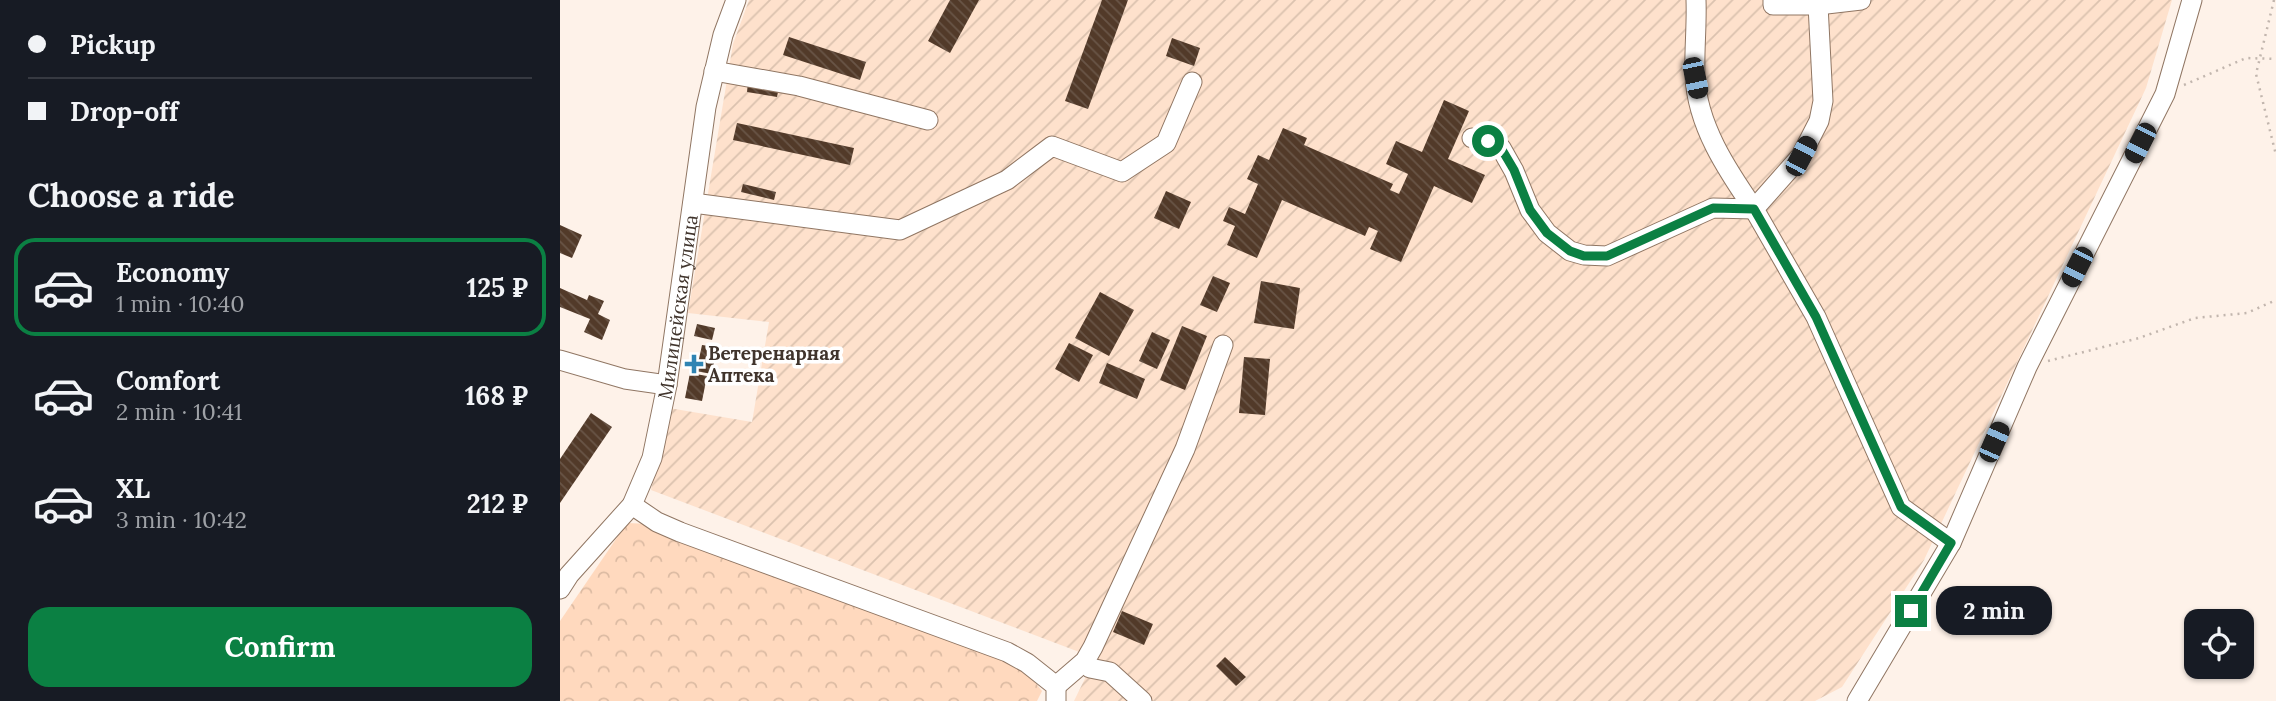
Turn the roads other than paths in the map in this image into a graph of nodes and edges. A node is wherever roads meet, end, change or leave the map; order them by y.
1 (736, 0) edge
2 (1696, 0) edge
3 (1773, 0) edge
4 (1861, 0) edge
5 (2192, 0) edge
6 (1818, 5) junction
7 (714, 71) junction
8 (1192, 82) dead end
9 (928, 120) dead end
10 (1472, 138) dead end
11 (693, 203) junction
12 (1754, 209) junction
13 (1223, 345) dead end
14 (560, 360) edge
15 (667, 386) junction
16 (632, 505) junction
17 (1951, 543) junction
18 (563, 578) edge
19 (1090, 668) dead end
20 (1056, 694) edge
21 (1142, 701) edge
22 (1857, 701) edge

1 - 7 street, Милицейская улица
2 - 12 street
3 - 6 street
4 - 6 street
5 - 17 street
6 - 12 street
7 - 9 street
7 - 11 street, Милицейская улица
8 - 11 street
10 - 12 street
11 - 15 street, Милицейская улица
12 - 17 street
13 - 20 street
14 - 15 street
15 - 16 street, Милицейская улица
16 - 18 street, Милицейская улица
16 - 20 street
17 - 22 street
19 - 21 street

